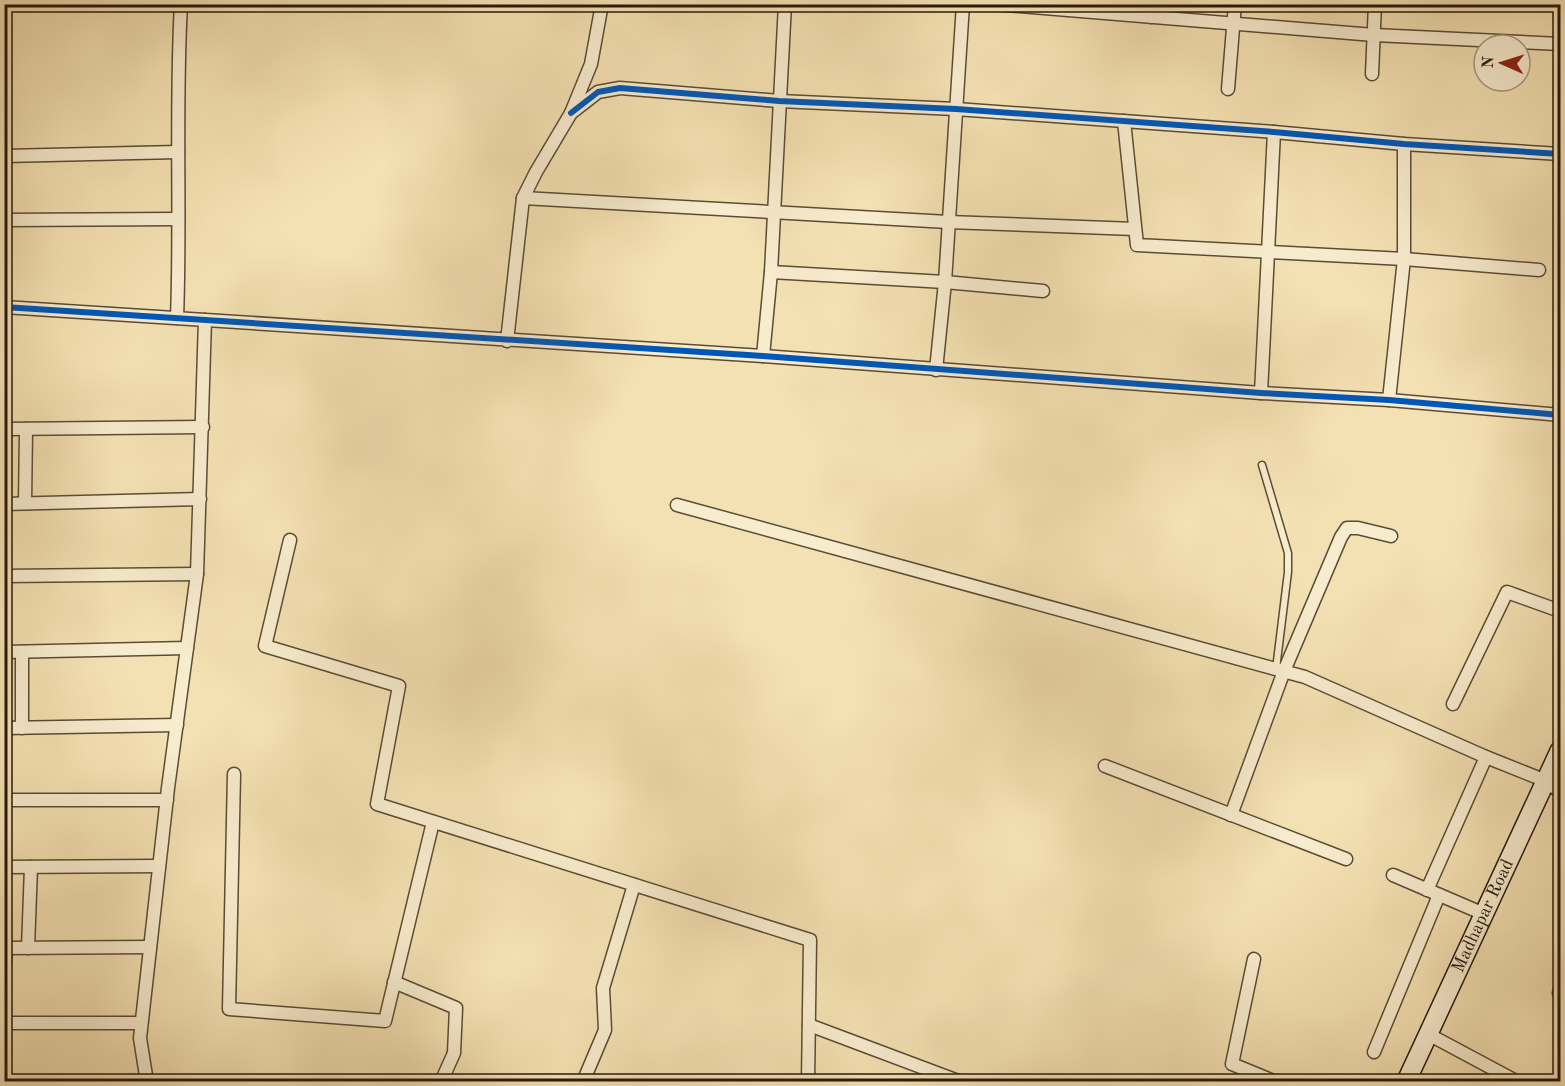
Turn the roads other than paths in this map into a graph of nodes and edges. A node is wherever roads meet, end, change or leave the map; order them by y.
1 (181, 4) edge
2 (602, 4) edge
3 (785, 4) edge
4 (963, 4) edge
5 (994, 4) edge
6 (1235, 4) edge
7 (1376, 4) edge
8 (1089, 8) edge
9 (1151, 11) edge
10 (1233, 23) junction
11 (1374, 35) junction
12 (1560, 44) edge
13 (1372, 74) dead end
14 (1228, 89) dead end
15 (779, 101) junction
16 (956, 110) junction
17 (571, 113) junction
18 (1124, 122) junction
19 (1274, 132) junction
20 (1404, 144) junction
21 (178, 152) junction
22 (1560, 154) edge
23 (4, 156) edge
24 (523, 198) junction
25 (773, 212) junction
26 (177, 219) junction
27 (4, 220) edge
28 (948, 222) junction
29 (1135, 229) junction
30 (1267, 253) junction
31 (1404, 259) junction
32 (1539, 270) dead end
33 (771, 272) junction
34 (945, 282) junction
35 (1043, 291) dead end
36 (4, 307) edge
37 (177, 318) junction
38 (205, 320) junction
39 (507, 340) junction
40 (763, 356) junction
41 (936, 370) junction
42 (1261, 393) junction
43 (1389, 400) junction
44 (1560, 415) edge
45 (203, 427) junction
46 (4, 429) edge
47 (26, 429) junction
48 (1262, 465) dead end
49 (200, 499) junction
50 (25, 503) junction
51 (4, 504) edge
52 (677, 505) dead end
53 (1391, 536) dead end
54 (290, 540) dead end
55 (197, 574) junction
56 (4, 576) edge
57 (1560, 611) edge
58 (187, 648) junction
59 (4, 652) edge
60 (22, 652) junction
61 (1280, 670) junction
62 (1453, 704) dead end
63 (177, 725) junction
64 (4, 728) edge
65 (22, 728) junction
66 (1560, 750) edge
67 (1486, 757) junction
68 (1105, 766) dead end
69 (234, 774) dead end
70 (1553, 784) edge
71 (4, 800) edge
72 (167, 800) junction
73 (1231, 815) junction
74 (434, 822) junction
75 (1346, 860) dead end
76 (159, 866) junction
77 (4, 867) edge
78 (31, 867) junction
79 (1393, 875) dead end
80 (634, 885) junction
81 (1427, 890) junction
82 (1439, 895) junction
83 (1484, 914) junction
84 (150, 947) junction
85 (5, 948) edge
86 (28, 948) junction
87 (1254, 959) dead end
88 (4, 974) edge
89 (394, 982) junction
90 (4, 1023) edge
91 (141, 1023) junction
92 (809, 1025) junction
93 (1428, 1034) junction
94 (1374, 1052) dead end
95 (1514, 1080) edge
96 (147, 1082) edge
97 (441, 1082) edge
98 (583, 1082) edge
99 (808, 1082) edge
100 (961, 1082) edge
101 (1276, 1082) edge
102 (1406, 1082) edge

1 - 21 street
2 - 17 street
3 - 15 street
4 - 16 street
5 - 8 street
6 - 10 street
7 - 11 street
8 - 9 street
9 - 10 street
10 - 11 street
10 - 14 street
11 - 12 street
11 - 13 street
15 - 16 street
15 - 17 street
15 - 25 street
16 - 18 street
16 - 28 street
17 - 24 street
18 - 19 street
18 - 29 street
19 - 20 street
19 - 30 street
20 - 22 street
20 - 31 street
21 - 23 street
21 - 26 street
24 - 25 street
24 - 39 street
25 - 28 street
25 - 33 street
26 - 27 street
26 - 37 street
28 - 29 street
28 - 34 street
29 - 30 street
30 - 31 street
30 - 42 street
31 - 32 street
31 - 43 street
33 - 34 street
33 - 40 street
34 - 35 street
34 - 41 street
36 - 37 street
37 - 38 street
38 - 39 street
38 - 45 street
39 - 40 street
40 - 41 street
41 - 42 street
42 - 43 street
43 - 44 street
45 - 47 street
45 - 49 street
46 - 47 street
47 - 50 street
48 - 61 lane
49 - 50 street
49 - 55 street
50 - 51 street
52 - 61 street
53 - 61 street
54 - 74 street
55 - 56 street
55 - 58 street
57 - 62 street
58 - 60 street
58 - 63 street
59 - 60 street
60 - 65 street
61 - 67 street
61 - 73 street
63 - 65 street
63 - 72 street
64 - 65 street
66 - 70 main road, Madhapar Road
67 - 70 street
67 - 81 street
68 - 73 street
69 - 89 street
70 - 83 main road, Madhapar Road
71 - 72 street
72 - 76 street
73 - 75 street
74 - 80 street
74 - 89 street
76 - 78 street
76 - 84 street
77 - 78 street
78 - 86 street
79 - 81 street
80 - 92 street
80 - 98 street
81 - 82 street
82 - 83 street
82 - 94 street
83 - 93 main road, Madhapar Road
84 - 86 street
84 - 91 street
85 - 86 street
85 - 88 street
87 - 101 street
89 - 97 street
90 - 91 street
91 - 96 street
92 - 99 street
92 - 100 street
93 - 95 street
93 - 102 main road, Madhapar Road

